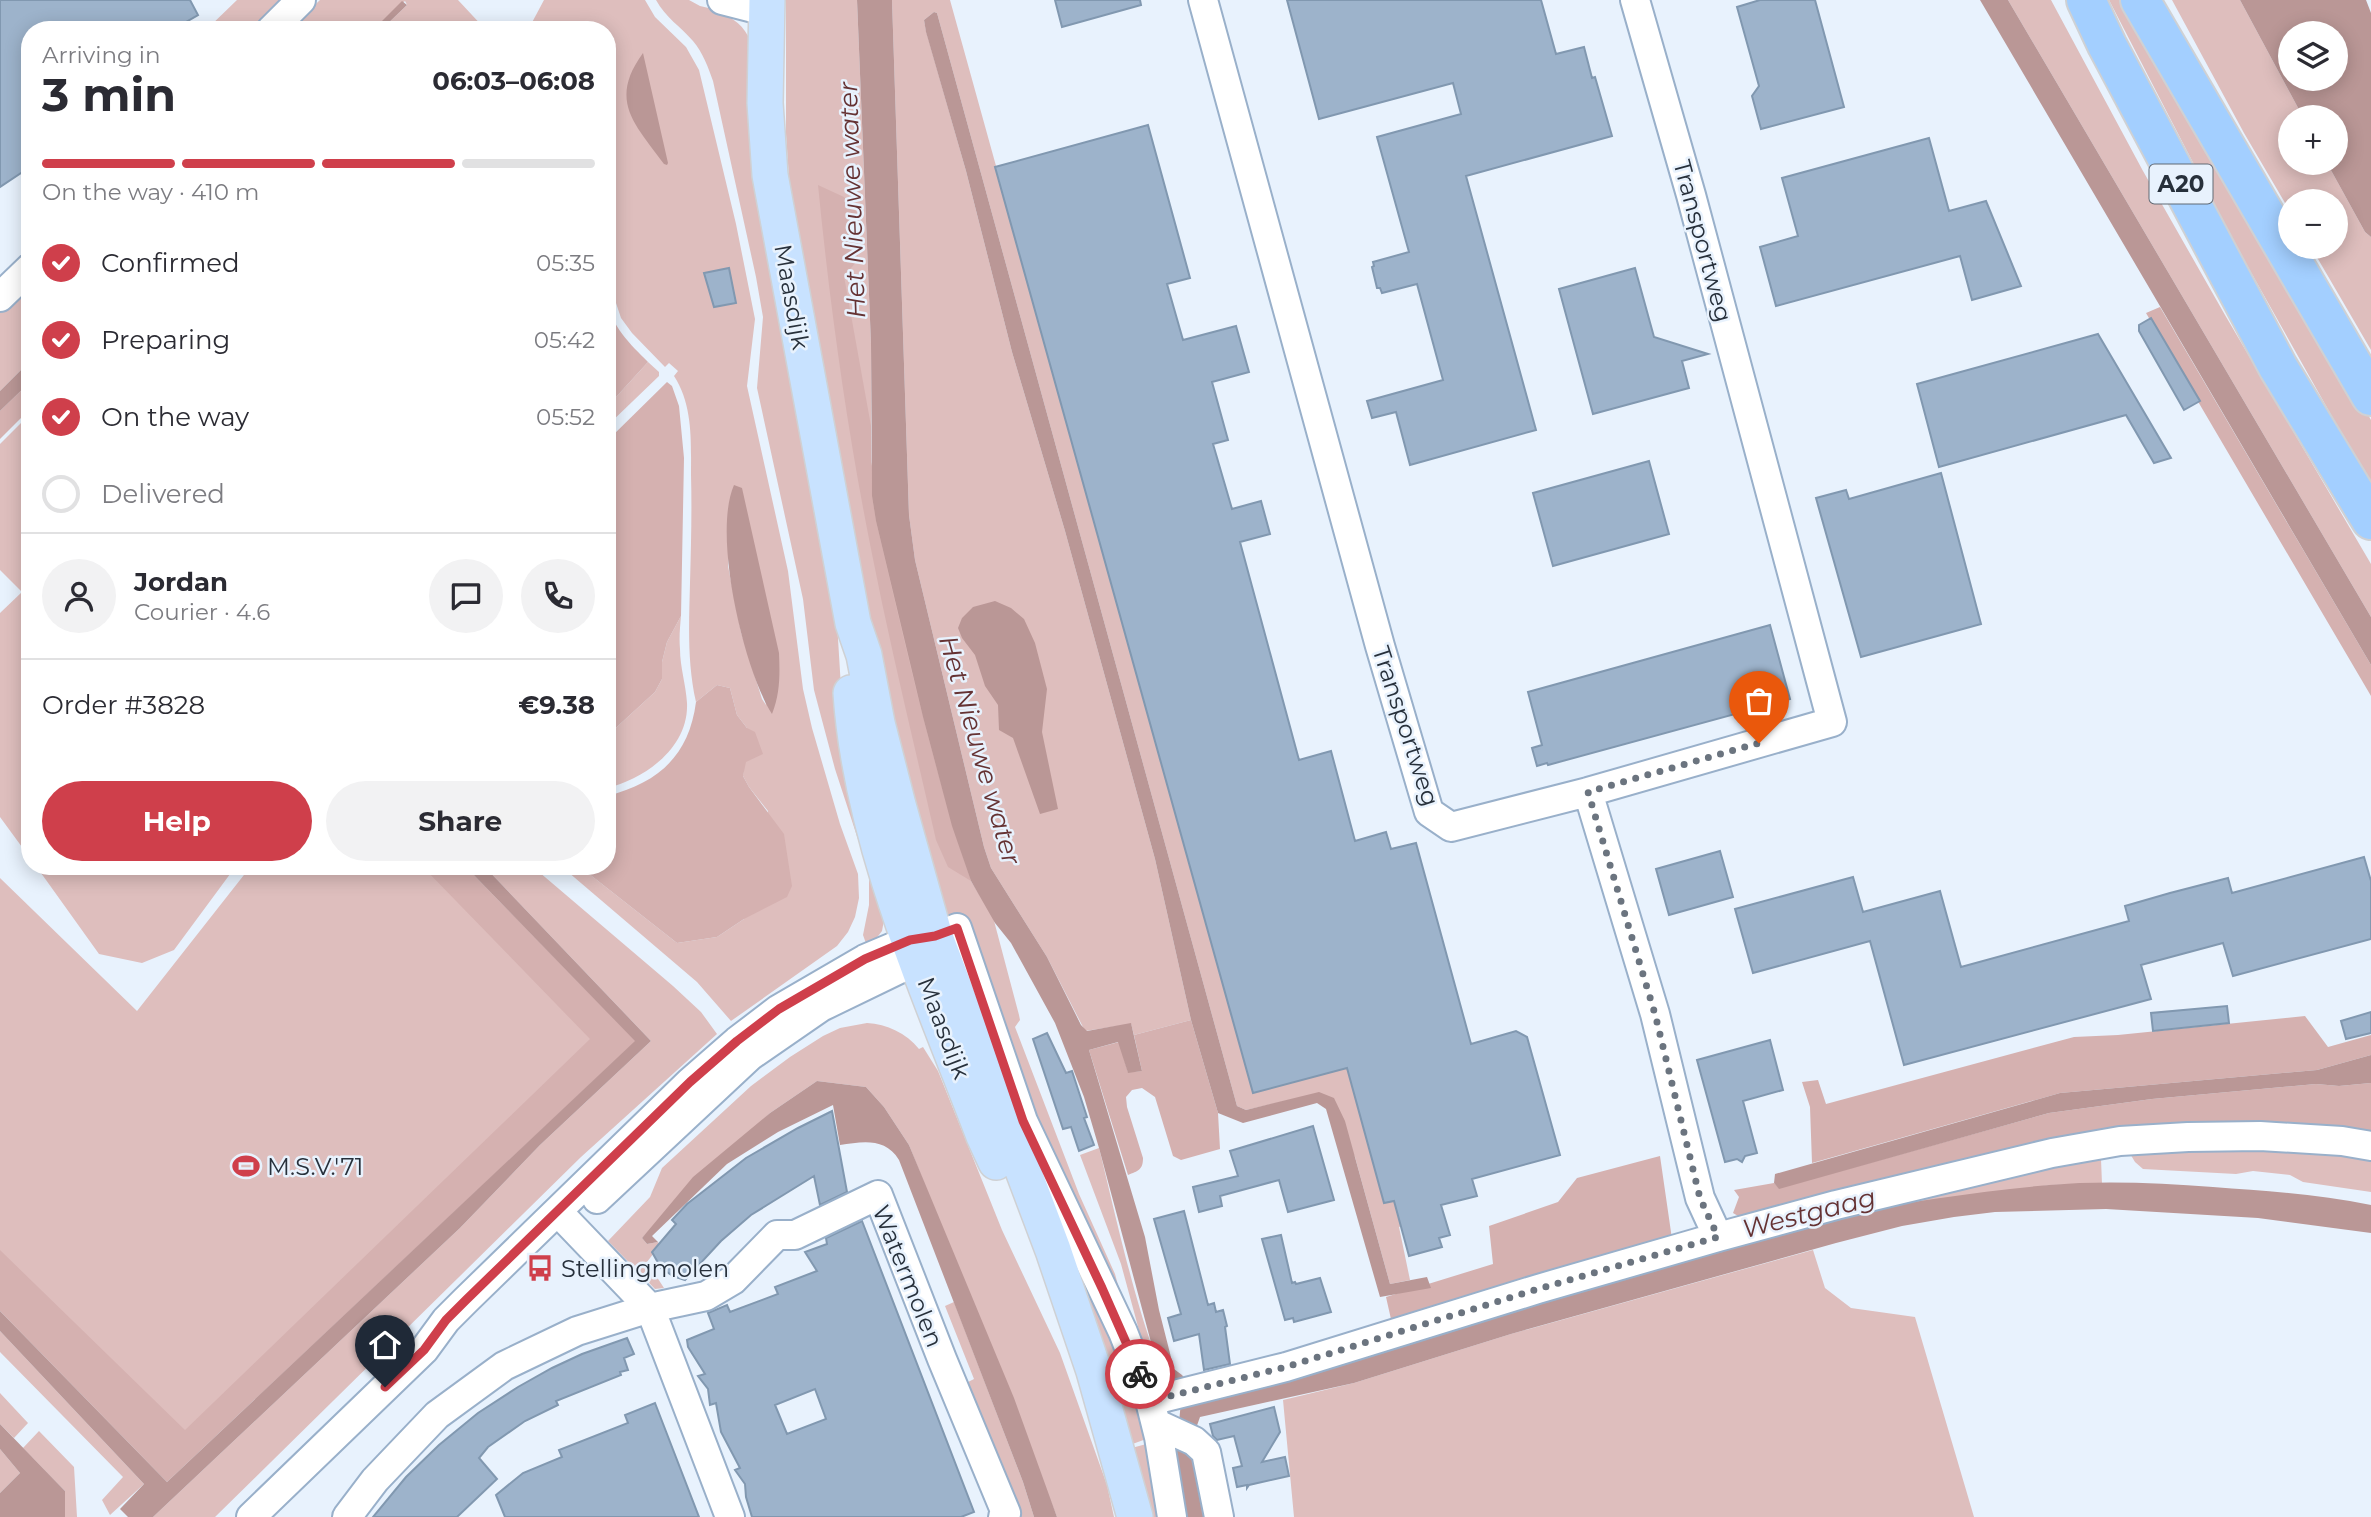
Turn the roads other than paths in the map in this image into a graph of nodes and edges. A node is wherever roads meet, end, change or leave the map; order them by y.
1 (301, 0) edge
2 (722, 0) edge
3 (1203, 0) edge
4 (1635, 0) edge
5 (2086, 0) edge
6 (2140, 0) edge
7 (766, 7) edge
8 (280, 21) edge
9 (21, 277) edge
10 (0, 297) edge
11 (2371, 396) edge
12 (2371, 520) edge
13 (1588, 792) junction
14 (921, 946) junction
15 (2371, 1146) edge
16 (564, 1218) junction
17 (1718, 1237) junction
18 (650, 1308) junction
19 (1167, 1428) junction
20 (251, 1517) edge
21 (347, 1517) edge
22 (730, 1517) edge
23 (1003, 1517) edge
24 (1135, 1517) edge
25 (1172, 1517) edge
26 (1219, 1517) edge

1 - 8 street
2 - 7 street, Maasdijk
3 - 13 street, Transportweg
4 - 13 street, Transportweg
5 - 12 highway, A20
6 - 11 highway, A20
7 - 14 main road, Maasdijk
9 - 10 street
13 - 17 street
14 - 16 street
14 - 19 street, Maasdijk
14 - 24 main road, Maasdijk
15 - 17 street
16 - 18 street
16 - 20 street
17 - 19 street
18 - 21 street
18 - 22 street
18 - 23 street, Watermolen
19 - 25 street, Maasdijk
19 - 26 street

